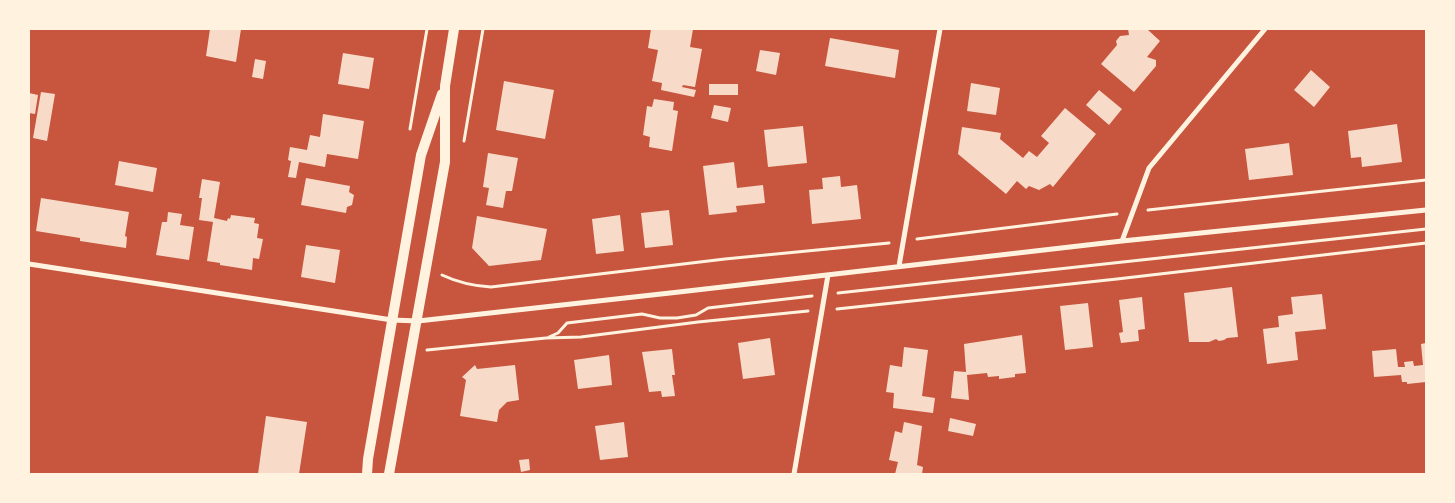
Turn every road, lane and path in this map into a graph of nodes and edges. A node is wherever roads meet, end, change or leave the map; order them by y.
1 (454, 29) edge
2 (940, 29) edge
3 (1265, 29) edge
4 (445, 86) junction
5 (1426, 180) edge
6 (1426, 210) edge
7 (1133, 212) junction
8 (1426, 229) edge
9 (903, 241) junction
10 (1122, 241) junction
11 (1426, 243) edge
12 (29, 264) edge
13 (899, 266) junction
14 (439, 274) dead end
15 (828, 275) junction
16 (825, 294) junction
17 (822, 310) junction
18 (392, 320) junction
19 (418, 321) junction
20 (546, 338) junction
21 (426, 350) dead end
22 (367, 474) edge
23 (389, 474) edge
24 (794, 474) edge

1 - 4 main road
2 - 9 street
3 - 7 street
4 - 18 main road
4 - 19 main road
5 - 7 path
6 - 10 street
7 - 9 path
7 - 10 street
8 - 16 path
9 - 13 street
9 - 14 path
10 - 13 street
11 - 17 path
12 - 18 street
13 - 15 street
15 - 16 street
15 - 19 street
16 - 17 street
16 - 20 path
17 - 20 path
17 - 24 street
18 - 19 street
18 - 22 main road
19 - 23 main road
20 - 21 path

